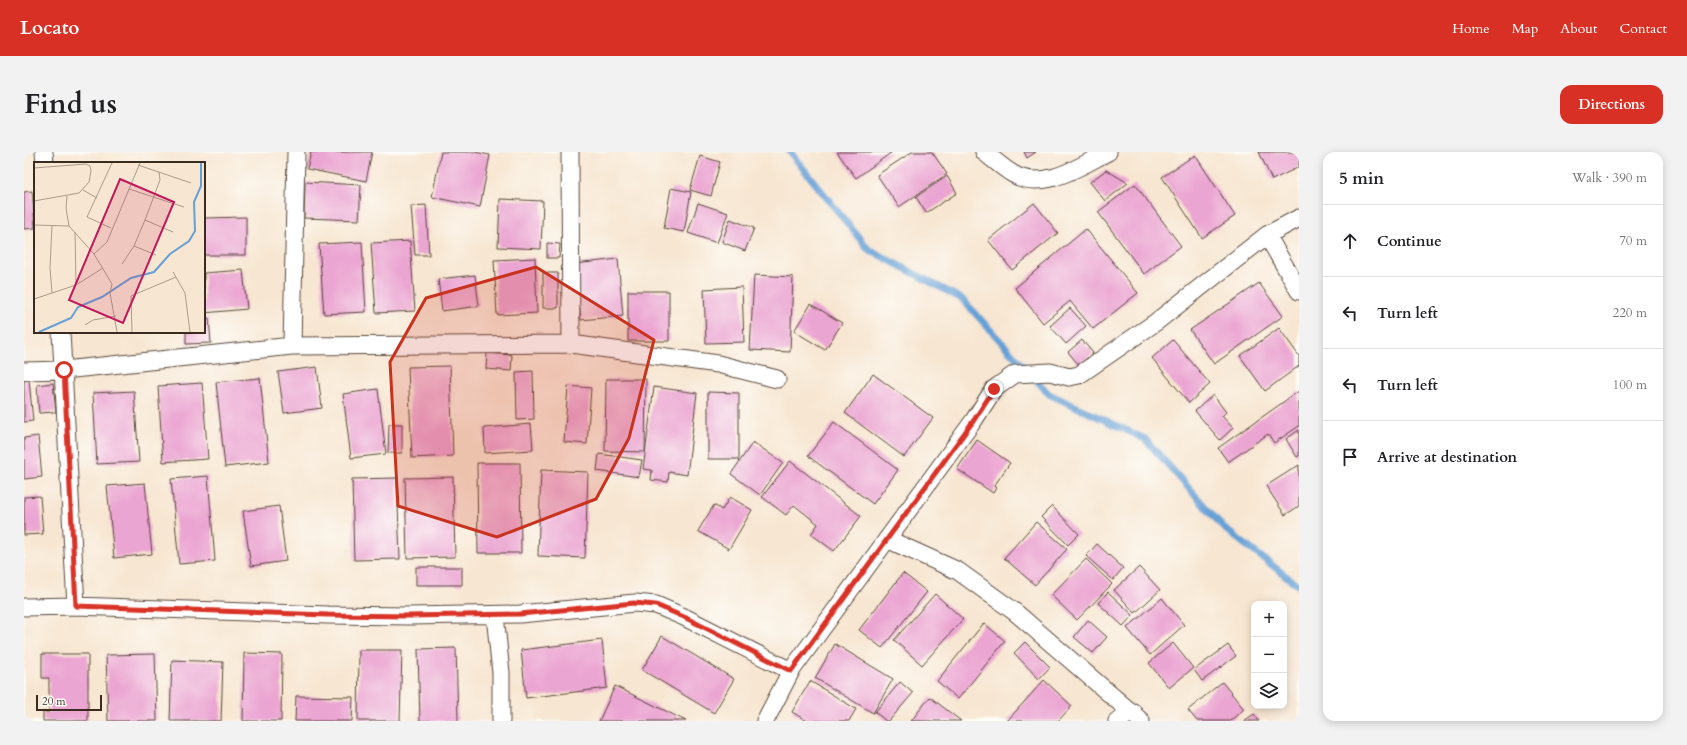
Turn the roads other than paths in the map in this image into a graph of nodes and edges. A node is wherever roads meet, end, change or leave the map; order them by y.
1 (44, 152) edge
2 (296, 152) edge
3 (570, 152) edge
4 (984, 152) edge
5 (1108, 152) edge
6 (45, 162) edge
7 (1299, 218) edge
8 (1266, 235) junction
9 (1299, 291) edge
10 (61, 333) edge
11 (571, 344) junction
12 (292, 346) junction
13 (64, 370) junction
14 (24, 371) edge
15 (778, 379) dead end
16 (887, 539) junction
17 (76, 606) junction
18 (24, 608) edge
19 (494, 614) junction
20 (791, 671) junction
21 (1137, 717) edge
22 (501, 721) edge
23 (765, 721) edge
24 (1117, 721) edge

1 - 6 street
2 - 12 street
3 - 11 street
4 - 5 street
7 - 8 street
8 - 9 street
8 - 16 street
10 - 13 street
11 - 12 street
11 - 15 street
12 - 13 street
13 - 14 street
13 - 17 street
16 - 20 street
16 - 21 street
17 - 18 street
17 - 19 street
19 - 20 street
19 - 22 street
20 - 23 street
21 - 24 street

